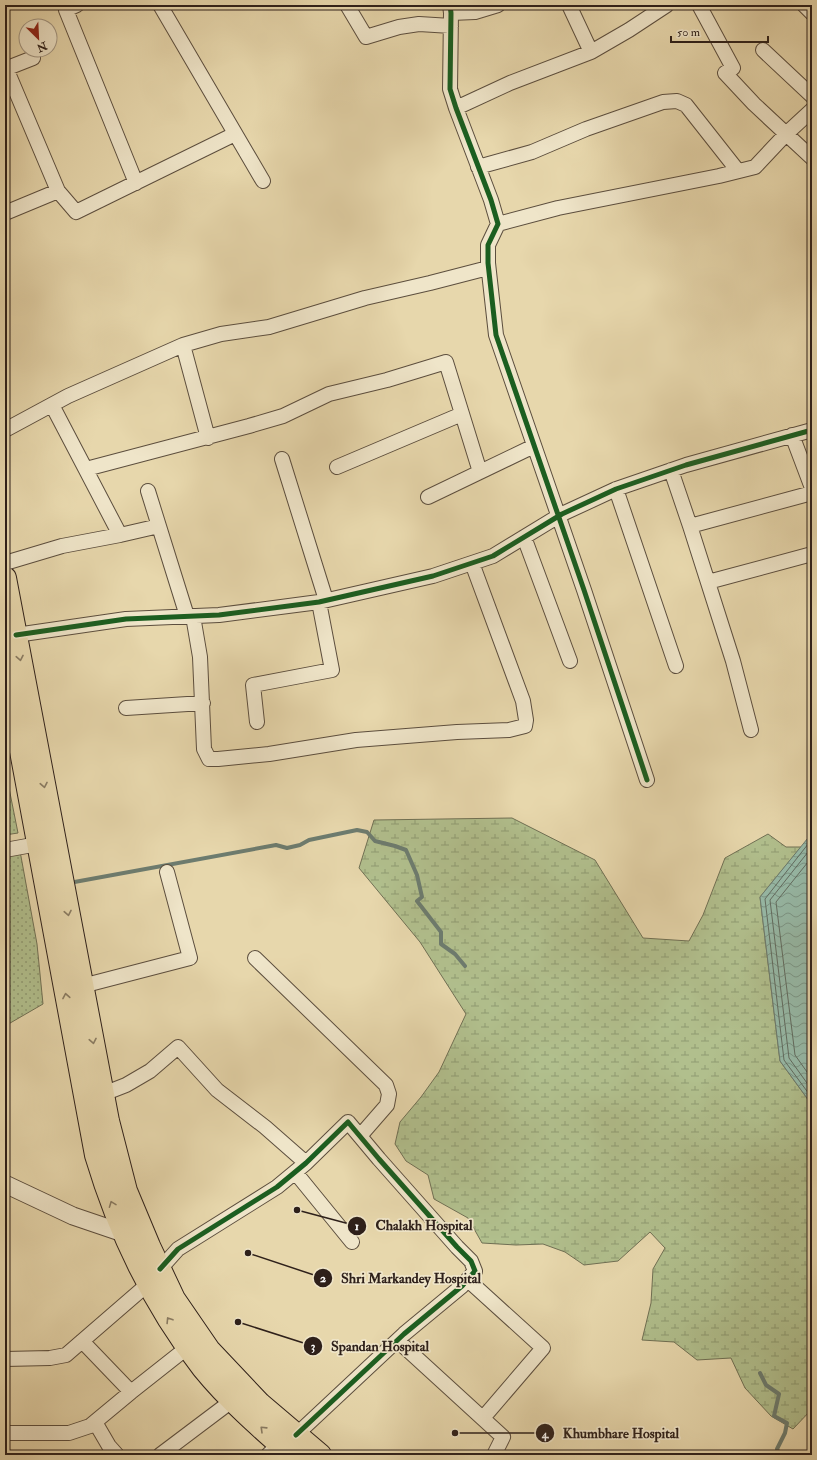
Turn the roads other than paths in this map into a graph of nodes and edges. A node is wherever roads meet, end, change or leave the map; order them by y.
1 (77, 5) edge
2 (160, 5) edge
3 (347, 5) edge
4 (498, 5) edge
5 (569, 5) edge
6 (667, 5) edge
7 (699, 5) edge
8 (804, 5) edge
9 (812, 13) edge
10 (451, 15) edge
11 (763, 50) dead end
12 (591, 52) junction
13 (32, 58) dead end
14 (5, 68) edge
15 (812, 96) edge
16 (456, 108) junction
17 (812, 110) edge
18 (235, 134) junction
19 (786, 134) junction
20 (812, 158) edge
21 (478, 167) junction
22 (738, 171) junction
23 (263, 180) dead end
24 (136, 183) junction
25 (58, 191) junction
26 (5, 213) edge
27 (498, 224) junction
28 (488, 268) junction
29 (183, 345) junction
30 (52, 405) junction
31 (462, 414) junction
32 (5, 430) edge
33 (812, 430) edge
34 (792, 435) junction
35 (208, 438) junction
36 (534, 446) junction
37 (282, 459) dead end
38 (337, 467) dead end
39 (86, 469) junction
40 (671, 470) junction
41 (480, 472) junction
42 (812, 488) edge
43 (616, 490) junction
44 (148, 491) dead end
45 (812, 493) edge
46 (428, 497) dead end
47 (559, 516) junction
48 (159, 526) junction
49 (690, 526) junction
50 (120, 535) junction
51 (524, 537) junction
52 (812, 554) edge
53 (5, 563) edge
54 (472, 563) junction
55 (5, 578) edge
56 (708, 582) junction
57 (322, 601) junction
58 (190, 616) junction
59 (16, 634) junction
60 (570, 661) dead end
61 (5, 665) edge
62 (676, 666) dead end
63 (203, 703) junction
64 (126, 708) dead end
65 (258, 722) dead end
66 (751, 730) dead end
67 (647, 780) dead end
68 (38, 844) junction
69 (5, 850) edge
70 (167, 872) dead end
71 (255, 958) dead end
72 (82, 986) junction
73 (103, 1094) junction
74 (360, 1136) junction
75 (306, 1163) junction
76 (295, 1172) junction
77 (5, 1184) edge
78 (123, 1233) junction
79 (352, 1242) dead end
80 (154, 1277) junction
81 (468, 1280) junction
82 (82, 1341) junction
83 (398, 1341) junction
84 (188, 1348) junction
85 (5, 1359) edge
86 (131, 1392) junction
87 (233, 1400) junction
88 (483, 1418) junction
89 (95, 1422) junction
90 (5, 1434) edge
91 (284, 1447) edge
92 (117, 1455) edge
93 (160, 1455) edge
94 (320, 1455) edge
95 (494, 1455) edge

1 - 24 street
2 - 18 street
3 - 10 street
4 - 10 street
5 - 12 street
6 - 12 street
7 - 19 street
8 - 9 street
10 - 16 street
11 - 15 street
12 - 16 street
13 - 14 street
14 - 25 street
16 - 21 street
17 - 19 street
18 - 23 street
18 - 24 street
19 - 20 street
19 - 22 street
21 - 22 street
21 - 27 street
22 - 27 street
24 - 25 street
25 - 26 street
27 - 28 street
28 - 29 street
28 - 36 street
29 - 30 street
29 - 35 street
30 - 32 street
30 - 39 street
31 - 35 street
31 - 38 street
31 - 41 street
33 - 34 street
34 - 40 street
34 - 42 street
35 - 39 street
36 - 41 street
36 - 47 street
37 - 57 street
39 - 50 street
40 - 43 street
40 - 49 street
41 - 46 street
43 - 47 street
43 - 62 street
44 - 48 street
45 - 49 street
47 - 51 street
47 - 67 street
48 - 50 street
48 - 58 street
49 - 56 street
50 - 53 street
51 - 54 street
51 - 60 street
52 - 56 street
54 - 57 street
54 - 63 street
55 - 59 highway
56 - 66 street
57 - 58 street
57 - 65 street
58 - 59 street
58 - 63 street
59 -> 72 highway
61 - 68 highway
63 - 64 street
68 - 69 street
78 -> 68 highway
70 - 72 street
71 - 74 street
72 -> 73 highway
73 - 75 street
73 - 80 highway
74 - 75 street
74 - 81 street
75 - 76 street
76 - 79 street
76 - 80 street
77 - 78 street
78 - 80 highway
80 - 82 street
84 -> 80 highway
80 - 91 highway
81 - 83 street
81 - 88 street
82 - 85 street
82 - 86 street
83 - 88 street
83 - 91 street
84 - 86 street
84 - 87 highway
86 - 89 street
91 -> 87 highway
87 - 93 street
88 - 95 street
89 - 90 street
89 - 92 street
91 - 94 highway

